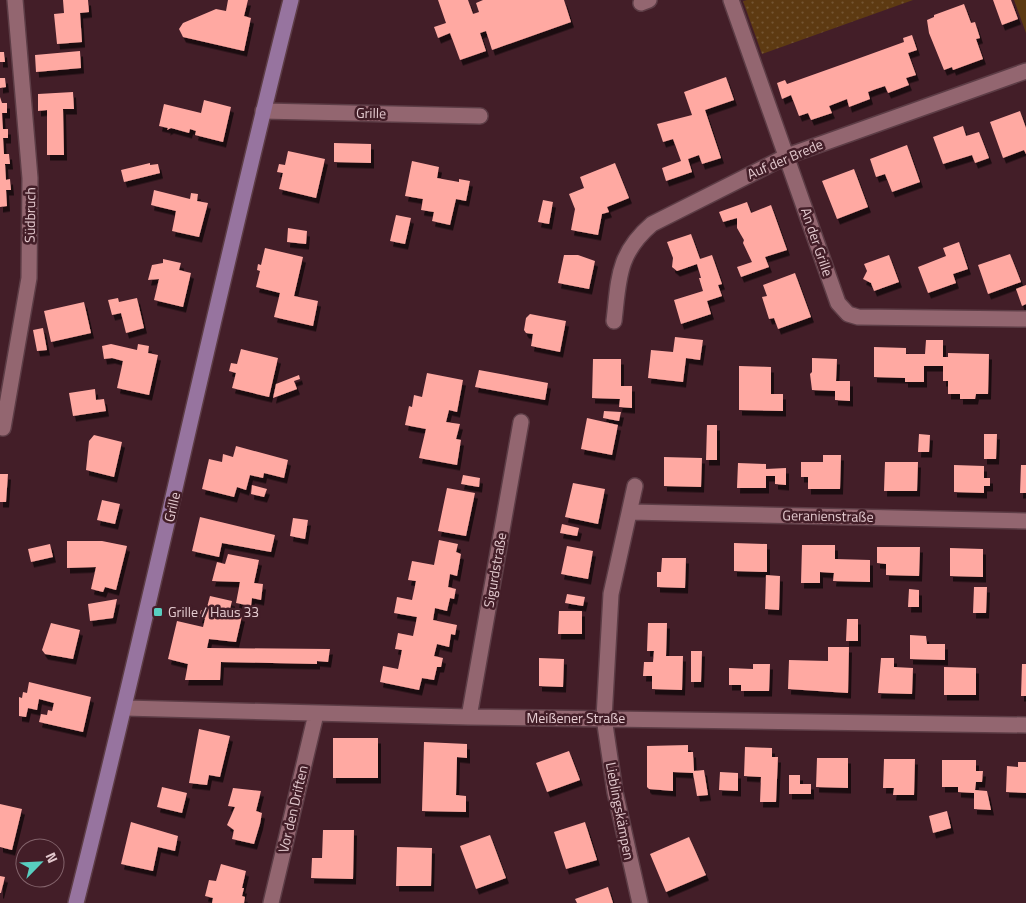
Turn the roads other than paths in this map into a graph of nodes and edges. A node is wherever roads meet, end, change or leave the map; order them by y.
1 (15, 0) edge
2 (291, 0) edge
3 (731, 0) edge
4 (1026, 71) edge
5 (263, 111) junction
6 (480, 116) dead end
7 (787, 156) junction
8 (1026, 318) edge
9 (614, 321) dead end
10 (521, 422) dead end
11 (3, 428) dead end
12 (635, 486) dead end
13 (630, 512) junction
14 (1026, 521) edge
15 (125, 708) junction
16 (316, 714) junction
17 (469, 717) junction
18 (604, 718) junction
19 (1026, 725) edge
20 (76, 903) edge
21 (270, 903) edge
22 (640, 903) edge

1 - 11 street, Südbruch
2 - 5 main road, Grille
3 - 7 street, An der Grille
4 - 7 street, Auf der Brede
5 - 6 street, Grille
5 - 15 main road, Grille
7 - 8 street, An der Grille
7 - 9 street, Auf der Brede
10 - 17 street, Sigurdstraße
12 - 13 street
13 - 14 street, Geranienstraße
13 - 18 street
15 - 16 street, Meißener Straße
15 - 20 main road, Grille
16 - 17 street, Meißener Straße
16 - 21 street, Vor den Driften
17 - 18 street, Meißener Straße
18 - 19 street, Meißener Straße
18 - 22 street, Lieblingskämpen

